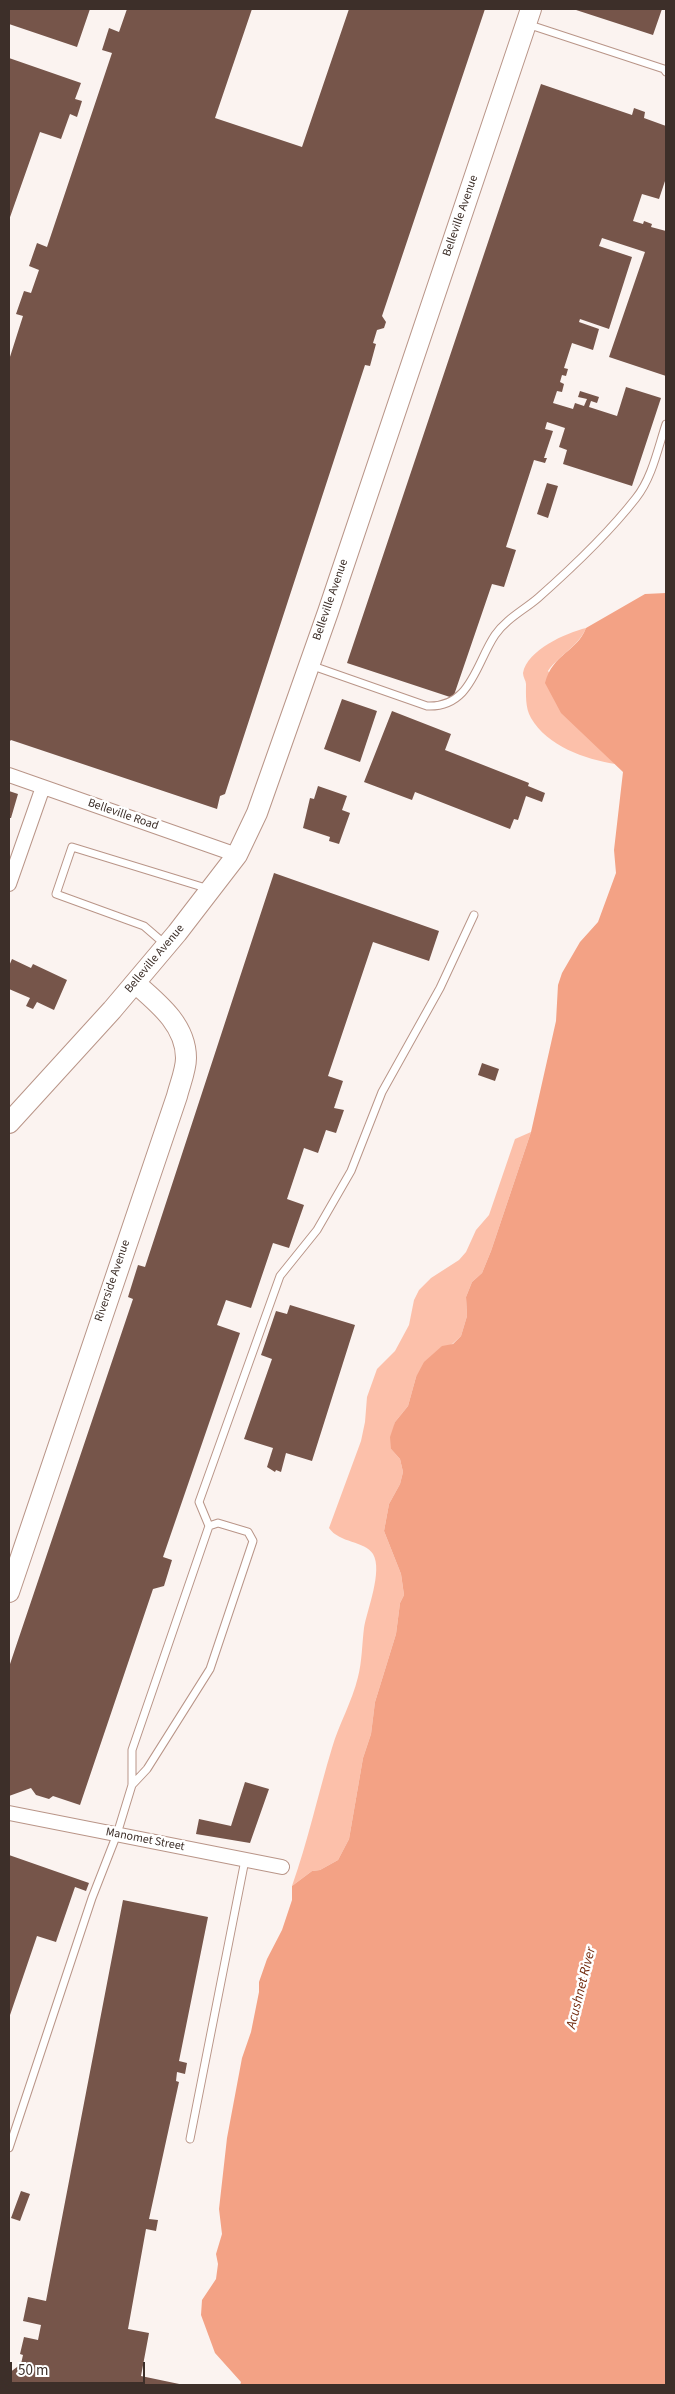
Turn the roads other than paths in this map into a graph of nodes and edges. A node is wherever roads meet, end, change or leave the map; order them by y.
1 (529, 16) edge
2 (665, 69) edge
3 (666, 424) edge
4 (310, 664) junction
5 (9, 774) edge
6 (43, 788) junction
7 (237, 855) junction
8 (9, 884) edge
9 (211, 890) junction
10 (474, 915) dead end
11 (167, 945) junction
12 (135, 983) junction
13 (9, 1123) edge
14 (209, 1526) junction
15 (11, 1581) edge
16 (132, 1785) junction
17 (9, 1813) edge
18 (117, 1834) junction
19 (245, 1860) junction
20 (282, 1867) dead end
21 (190, 2138) dead end
22 (9, 2148) edge

1 - 2 lane
1 - 4 main road, Belleville Avenue
3 - 4 lane
4 - 7 main road, Belleville Avenue
5 - 6 street, Belleville Road
6 - 7 street, Belleville Road
6 - 8 street
7 - 9 main road, Belleville Avenue
9 - 11 main road, Belleville Avenue
9 - 11 lane
10 - 14 lane
11 - 12 main road, Belleville Avenue
12 - 13 main road, Belleville Avenue
12 - 15 main road, Riverside Avenue
14 - 16 lane
14 - 16 lane
16 - 18 lane
17 - 18 street, Manomet Street
18 - 19 street, Manomet Street
18 - 22 lane
19 - 20 street, Manomet Street
19 - 21 lane

